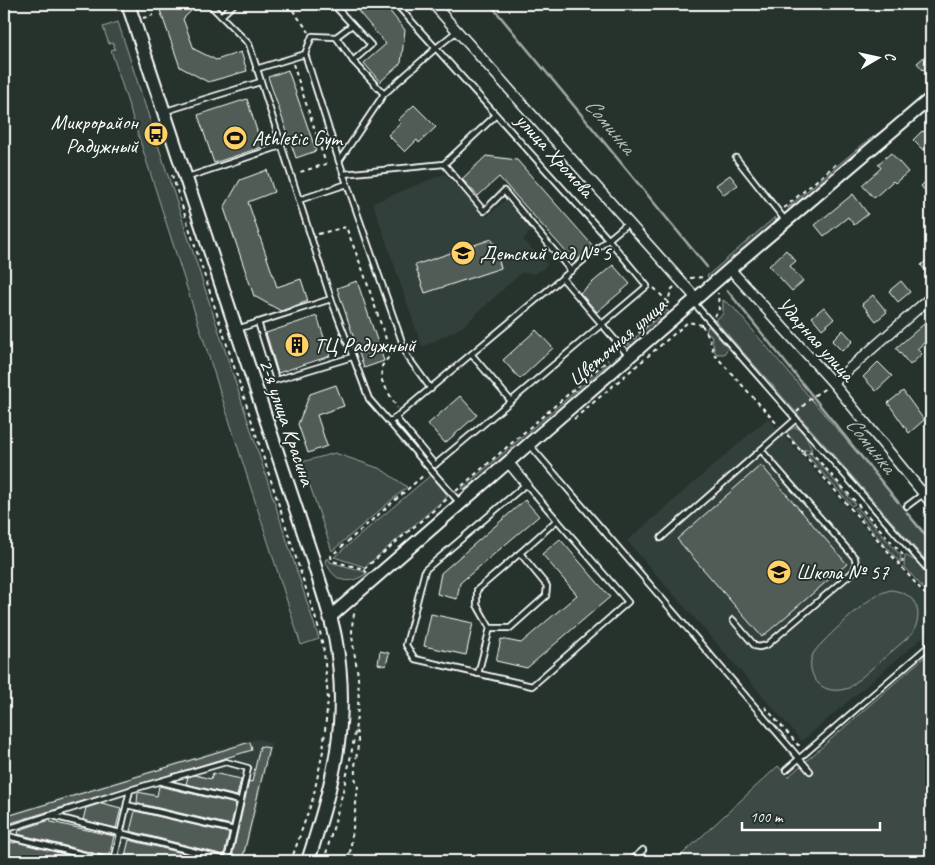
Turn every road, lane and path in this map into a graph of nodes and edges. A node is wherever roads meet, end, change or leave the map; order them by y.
1 (129, 4) edge
2 (209, 4) edge
3 (234, 4) edge
4 (288, 4) edge
5 (333, 4) edge
6 (396, 4) edge
7 (434, 4) edge
8 (221, 16) junction
9 (352, 25) junction
10 (458, 30) junction
11 (312, 36) junction
12 (336, 37) junction
13 (436, 48) junction
14 (305, 54) junction
15 (353, 61) junction
16 (293, 63) dead end
17 (256, 69) junction
18 (260, 82) junction
19 (384, 94) junction
20 (931, 98) edge
21 (164, 112) junction
22 (496, 115) junction
23 (281, 146) junction
24 (736, 158) dead end
25 (339, 161) junction
26 (444, 164) junction
27 (836, 164) dead end
28 (170, 167) dead end
29 (290, 174) junction
30 (344, 174) junction
31 (186, 178) junction
32 (347, 184) junction
33 (299, 200) junction
34 (783, 216) junction
35 (628, 223) junction
36 (310, 236) junction
37 (608, 240) junction
38 (730, 269) junction
39 (571, 271) junction
40 (706, 276) dead end
41 (563, 279) junction
42 (681, 281) junction
43 (655, 288) dead end
44 (931, 297) edge
45 (331, 299) junction
46 (694, 300) junction
47 (668, 302) junction
48 (258, 322) junction
49 (602, 326) junction
50 (702, 326) dead end
51 (235, 329) junction
52 (626, 352) junction
53 (472, 354) junction
54 (352, 356) junction
55 (833, 384) junction
56 (431, 389) junction
57 (511, 401) junction
58 (398, 416) junction
59 (795, 417) junction
60 (390, 422) junction
61 (783, 431) junction
62 (529, 444) junction
63 (761, 450) junction
64 (801, 451) junction
65 (508, 462) junction
66 (436, 464) junction
67 (430, 469) junction
68 (526, 484) junction
69 (931, 486) edge
70 (923, 494) junction
71 (456, 499) junction
72 (858, 504) junction
73 (931, 504) edge
74 (907, 506) dead end
75 (851, 509) junction
76 (557, 520) junction
77 (661, 538) dead end
78 (520, 553) junction
79 (902, 567) junction
80 (364, 569) junction
81 (931, 573) edge
82 (373, 580) junction
83 (931, 601) edge
84 (330, 617) junction
85 (733, 620) dead end
86 (490, 628) junction
87 (931, 644) edge
88 (478, 674) junction
89 (355, 730) dead end
90 (800, 759) junction
91 (786, 770) dead end
92 (810, 771) dead end
93 (160, 781) junction
94 (130, 790) junction
95 (240, 801) junction
96 (127, 805) junction
97 (49, 815) junction
98 (4, 830) edge
99 (234, 830) junction
100 (120, 834) junction
101 (4, 836) edge
102 (643, 850) dead end
103 (227, 860) edge
104 (108, 861) edge
105 (114, 861) edge
106 (291, 861) edge
107 (308, 861) edge
108 (349, 861) edge
109 (631, 861) edge

1 - 21 main road, 2-я улица Красина
2 - 8 lane
3 - 8 lane
4 - 11 path
5 - 9 lane
6 - 13 lane, улица Хромова
7 - 10 street, улица Хромова
8 - 17 lane
9 - 12 lane
9 - 15 lane
10 - 13 lane
10 - 35 street, улица Хромова
11 - 12 lane
11 - 14 lane
12 - 15 lane
13 - 19 lane
13 - 22 lane, улица Хромова
14 - 17 lane
14 - 25 lane
15 - 19 lane
16 - 29 path
17 - 18 lane
18 - 21 lane
18 - 23 lane
19 - 25 lane
20 - 34 street, Цветочная улица
21 - 31 main road, 2-я улица Красина
22 - 26 lane
22 - 37 lane, улица Хромова
23 - 29 lane
23 - 31 lane
24 - 34 lane
25 - 30 lane
26 - 30 lane
26 - 39 lane
27 - 34 path
28 - 106 path
29 - 33 lane
30 - 32 lane
31 - 51 main road, 2-я улица Красина
32 - 33 lane
32 - 56 lane
33 - 36 lane
34 - 38 street, Цветочная улица
35 - 37 lane
35 - 42 street, улица Хромова
36 - 45 lane
36 - 58 path
37 - 39 lane
37 - 49 lane, улица Хромова
38 - 46 street, Цветочная улица
38 - 55 street, Ударная улица
39 - 41 lane
40 - 42 path
41 - 49 lane
41 - 53 lane
42 - 46 street, улица Хромова
42 - 47 path
43 - 47 path
44 - 55 street
45 - 48 lane
45 - 54 lane
46 - 52 street, Цветочная улица
46 - 59 lane
47 - 52 path
48 - 51 lane
48 - 54 lane
49 - 52 lane
49 - 57 lane
50 - 61 path
51 - 84 main road, 2-я улица Красина
52 - 62 street, Цветочная улица
52 - 71 path
53 - 56 lane
53 - 57 lane
54 - 60 lane
55 - 59 path
55 - 70 street, Ударная улица
56 - 58 lane
57 - 66 lane
58 - 60 lane
58 - 66 lane
59 - 61 lane
59 - 81 lane
60 - 67 lane
61 - 63 lane
61 - 64 path
62 - 65 street, Цветочная улица
62 - 90 lane
63 - 77 lane
63 - 85 lane
64 - 72 path
64 - 75 path
65 - 68 street
65 - 71 street, Цветочная улица
66 - 67 lane
67 - 71 lane
67 - 80 path
68 - 76 lane
68 - 88 lane
69 - 70 street
70 - 73 street, Ударная улица
70 - 74 lane
71 - 80 path
71 - 82 street, Цветочная улица
72 - 75 path
72 - 79 path
75 - 79 path
76 - 78 lane
76 - 88 lane
78 - 86 lane
78 - 86 lane
79 - 83 path
80 - 82 path
82 - 84 street, Цветочная улица
84 - 107 main road, 2-я улица Красина
86 - 88 lane
87 - 90 lane
89 - 108 path
90 - 91 lane
90 - 92 lane
93 - 94 lane
93 - 95 lane
93 - 95 lane
94 - 96 lane
94 - 97 lane
95 - 99 lane
96 - 99 lane
96 - 100 lane
97 - 98 lane
97 - 100 lane
99 - 103 lane
100 - 103 lane
100 - 105 lane
101 - 104 lane
102 - 109 lane

